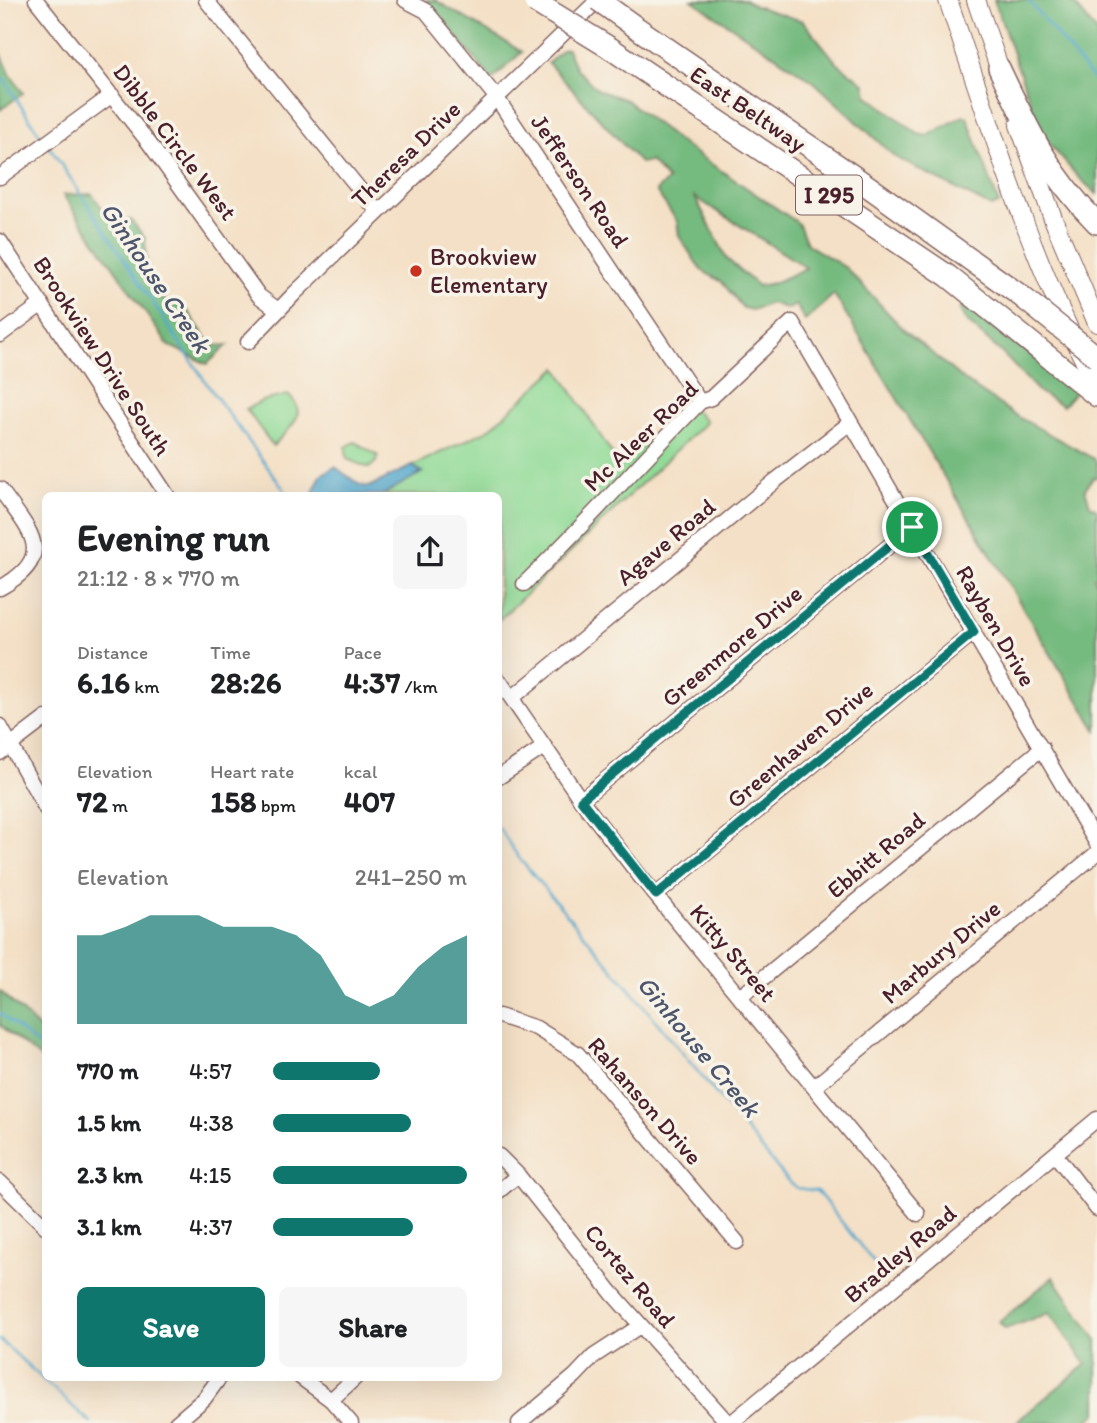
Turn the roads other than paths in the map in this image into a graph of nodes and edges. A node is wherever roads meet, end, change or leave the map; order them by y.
1 (36, 0) edge
2 (206, 0) edge
3 (405, 0) edge
4 (598, 0) edge
5 (948, 0) edge
6 (976, 0) edge
7 (533, 1) edge
8 (999, 68) junction
9 (112, 95) junction
10 (496, 97) junction
11 (0, 177) edge
12 (378, 212) junction
13 (1097, 223) edge
14 (0, 241) edge
15 (42, 304) junction
16 (278, 310) junction
17 (792, 323) joint
18 (1097, 323) edge
19 (0, 335) edge
20 (248, 342) dead end
21 (1097, 357) edge
22 (1097, 385) edge
23 (1097, 396) edge
24 (700, 402) junction
25 (850, 423) junction
26 (0, 488) edge
27 (165, 492) edge
28 (912, 527) junction
29 (524, 584) dead end
30 (0, 588) edge
31 (974, 632) junction
32 (502, 684) edge
33 (512, 698) junction
34 (42, 721) edge
35 (0, 726) edge
36 (544, 747) junction
37 (1042, 748) junction
38 (5, 750) edge
39 (502, 775) edge
40 (581, 800) junction
41 (42, 803) edge
42 (1097, 844) edge
43 (1097, 853) edge
44 (656, 895) junction
45 (740, 997) junction
46 (502, 1017) edge
47 (814, 1087) junction
48 (1097, 1119) edge
49 (1055, 1154) junction
50 (502, 1159) edge
51 (518, 1175) junction
52 (0, 1182) edge
53 (502, 1188) edge
54 (1097, 1209) edge
55 (918, 1214) dead end
56 (42, 1223) edge
57 (737, 1242) dead end
58 (640, 1326) junction
59 (217, 1381) edge
60 (305, 1381) edge
61 (352, 1381) edge
62 (331, 1400) junction
63 (176, 1423) edge
64 (351, 1423) edge
65 (519, 1423) edge
66 (729, 1423) edge

1 - 9 street, Dibble Circle West
2 - 12 street
3 - 10 street, Jefferson Road
4 - 10 street, Theresa Drive
4 - 21 highway, East Beltway / I 295, bridge
5 - 22 main road
6 - 8 main road
7 - 23 highway, East Beltway / I 295, bridge
8 - 13 highway
8 - 18 main road
9 - 11 street
9 - 16 street, Dibble Circle West
10 - 12 street, Theresa Drive
10 - 24 street, Jefferson Road
12 - 16 street, Theresa Drive
14 - 15 street, Brookview Drive South
15 - 19 street
15 - 27 street, Brookview Drive South
16 - 20 street, Theresa Drive
17 - 24 street, Mc Aleer Road
17 - 25 street, Rayben Drive
24 - 29 street, Mc Aleer Road
25 - 28 street, Rayben Drive
25 - 33 street, Agave Road
26 - 30 street
28 - 31 street, Rayben Drive
28 - 40 street, Greenmore Drive
31 - 37 street, Rayben Drive
31 - 44 street, Greenhaven Drive
32 - 33 street, Kitty Street
33 - 36 street, Kitty Street
34 - 38 street
35 - 38 street
36 - 39 street
36 - 40 street, Kitty Street
37 - 42 street, Rayben Drive
37 - 45 street, Ebbitt Road
38 - 41 street
40 - 44 street, Kitty Street
43 - 47 street, Marbury Drive
44 - 45 street, Kitty Street
45 - 47 street, Kitty Street
46 - 57 street, Rahanson Drive
47 - 55 street, Kitty Street
48 - 49 street, Bradley Road
49 - 54 street
49 - 66 street, Bradley Road
50 - 51 street, Cortez Road
51 - 53 street
51 - 58 street, Cortez Road
52 - 56 street
58 - 65 street
58 - 66 street, Cortez Road
59 - 63 street
60 - 62 street
61 - 62 street
62 - 64 street

